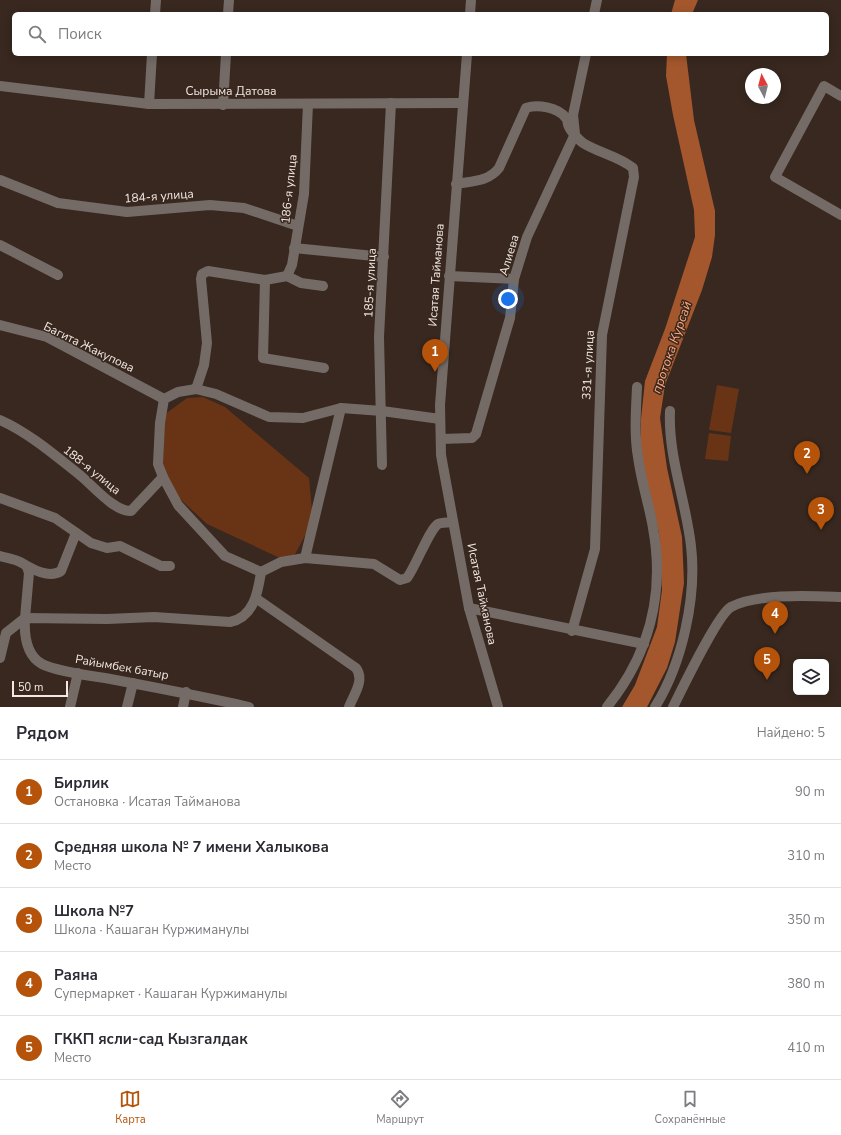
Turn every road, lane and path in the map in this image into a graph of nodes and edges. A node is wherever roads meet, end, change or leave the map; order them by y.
1 (156, 0) edge
2 (229, 0) edge
3 (471, 0) edge
4 (597, 0) edge
5 (155, 12) edge
6 (228, 12) edge
7 (470, 12) edge
8 (594, 12) edge
9 (152, 56) edge
10 (226, 56) edge
11 (467, 56) edge
12 (586, 56) edge
13 (0, 86) edge
14 (841, 96) edge
15 (391, 103) junction
16 (463, 103) junction
17 (149, 104) junction
18 (308, 104) junction
19 (223, 105) junction
20 (575, 134) junction
21 (0, 180) edge
22 (456, 184) junction
23 (841, 215) edge
24 (298, 226) junction
25 (0, 244) edge
26 (294, 248) junction
27 (384, 256) junction
28 (58, 275) dead end
29 (287, 276) junction
30 (449, 276) junction
31 (514, 278) junction
32 (265, 280) junction
33 (323, 286) dead end
34 (0, 325) edge
35 (324, 368) dead end
36 (636, 387) dead end
37 (196, 389) junction
38 (164, 400) junction
39 (341, 408) junction
40 (382, 411) junction
41 (670, 411) dead end
42 (440, 419) junction
43 (0, 420) edge
44 (441, 439) junction
45 (382, 465) dead end
46 (162, 477) junction
47 (0, 498) edge
48 (453, 522) junction
49 (76, 534) junction
50 (0, 556) edge
51 (305, 558) junction
52 (170, 566) dead end
53 (27, 567) junction
54 (261, 572) junction
55 (841, 597) edge
56 (257, 599) junction
57 (469, 608) junction
58 (25, 618) junction
59 (572, 630) junction
60 (644, 644) junction
61 (0, 658) edge
62 (78, 673) junction
63 (133, 683) junction
64 (186, 692) junction
65 (70, 707) edge
66 (127, 707) edge
67 (183, 707) edge
68 (249, 707) edge
69 (349, 707) edge
70 (498, 707) edge
71 (607, 707) edge
72 (655, 707) edge
73 (672, 707) edge

1 - 5 street
2 - 6 street
3 - 7 street
4 - 8 street
9 - 17 street
10 - 19 street
11 - 16 street, Исатая Тайманова
12 - 20 street, Алиева
13 - 17 street, Сырыма Датова
14 - 23 street
15 - 16 street, Сырыма Датова
15 - 18 street, Сырыма Датова
15 - 27 street, 185-я улица
16 - 22 street, Исатая Тайманова
17 - 19 street, Сырыма Датова
18 - 19 street, Сырыма Датова
18 - 24 street, 186-я улица
20 - 22 street
20 - 31 street, Алиева
20 - 59 street, 331-я улица
21 - 24 street, 184-я улица
22 - 30 street, Исатая Тайманова
24 - 26 street, 186-я улица
25 - 28 street
26 - 27 street
26 - 29 street, 186-я улица
27 - 40 street, 185-я улица
29 - 32 street
29 - 33 street
30 - 31 street
30 - 42 street, Исатая Тайманова
31 - 44 street, Алиева
32 - 35 street
32 - 37 street
34 - 38 street, Багита Жакупова
36 - 60 street
37 - 38 street
37 - 39 street
38 - 46 street
39 - 40 street
39 - 51 street
40 - 42 street
40 - 45 street, 185-я улица
41 - 72 street
42 - 44 street, Исатая Тайманова
43 - 46 street, 188-я улица
44 - 48 street, Исатая Тайманова
46 - 54 street
47 - 49 street
48 - 51 street
48 - 57 street, Исатая Тайманова
49 - 52 street
49 - 53 street
50 - 53 street
51 - 54 street
53 - 58 street, Райымбек батыр
54 - 56 street
55 - 73 street
56 - 58 street
56 - 69 street
57 - 59 street
57 - 70 street, Исатая Тайманова
58 - 61 street
58 - 62 street, Райымбек батыр
59 - 60 street
60 - 71 street
62 - 63 street, Райымбек батыр
62 - 65 street
63 - 64 street, Райымбек батыр
63 - 66 street
64 - 67 street
64 - 68 street, Райымбек батыр

